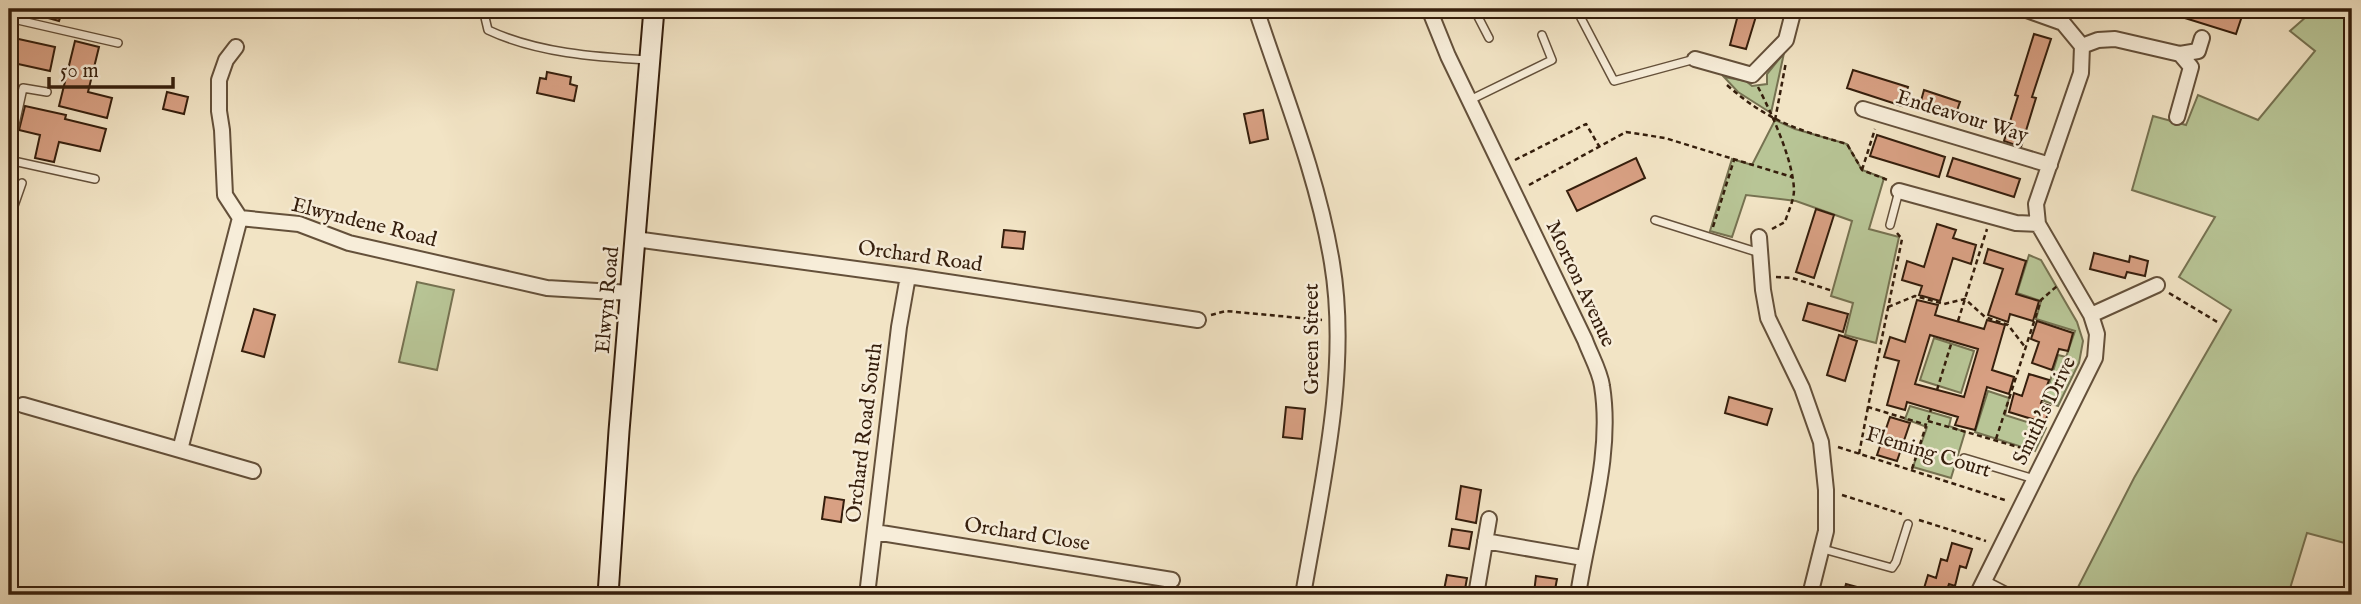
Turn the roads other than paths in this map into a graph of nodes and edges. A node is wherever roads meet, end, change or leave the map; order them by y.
1 (483, 9) edge
2 (654, 9) edge
3 (1256, 9) edge
4 (1474, 9) edge
5 (1794, 9) edge
6 (2024, 9) edge
7 (1434, 11) edge
8 (9, 18) edge
9 (1581, 18) dead end
10 (1542, 35) dead end
11 (1489, 38) dead end
12 (2202, 38) dead end
13 (118, 43) dead end
14 (2082, 46) junction
15 (236, 47) dead end
16 (2180, 54) junction
17 (1695, 59) joint
18 (650, 60) junction
19 (47, 92) dead end
20 (1469, 101) junction
21 (1863, 108) dead end
22 (2177, 117) dead end
23 (9, 152) edge
24 (9, 160) edge
25 (2050, 165) junction
26 (95, 180) dead end
27 (22, 183) dead end
28 (1899, 191) joint
29 (240, 218) junction
30 (9, 220) edge
31 (1655, 220) dead end
32 (2038, 224) junction
33 (1890, 225) road end
34 (1759, 237) road end
35 (635, 239) junction
36 (1760, 253) junction
37 (908, 276) junction
38 (2157, 285) road end
39 (631, 293) junction
40 (2091, 315) junction
41 (1198, 320) road end
42 (23, 405) dead end
43 (180, 450) junction
44 (1964, 458) dead end
45 (253, 471) dead end
46 (2035, 480) junction
47 (1489, 519) dead end
48 (1908, 524) dead end
49 (875, 532) junction
50 (1485, 541) junction
51 (1823, 549) junction
52 (1583, 558) junction
53 (1172, 580) dead end
54 (1985, 580) junction
55 (608, 595) edge
56 (867, 595) edge
57 (1303, 595) edge
58 (1476, 595) edge
59 (1578, 595) edge
60 (1810, 595) edge
61 (1978, 595) edge
62 (2014, 595) edge

1 - 18 lane
2 - 18 street, Elwyn Road
3 - 57 street, Green Street
4 - 11 lane
5 - 17 street
6 - 14 street
7 - 20 street, Morton Avenue
8 - 13 lane
9 - 17 lane
10 - 20 lane
12 - 16 street
14 - 16 street
14 - 25 street
15 - 29 street
16 - 22 street
18 - 35 street, Elwyn Road
19 - 23 lane
20 - 52 street, Morton Avenue
21 - 25 street, Endeavour Way
24 - 26 lane
25 - 32 street
27 - 30 lane
28 - 32 street
28 - 33 lane
29 - 39 street, Elwyndene Road
29 - 43 street
31 - 36 lane
32 - 40 street, Smith's Drive
34 - 36 street
35 - 37 street, Orchard Road
35 - 39 street, Elwyn Road
36 - 51 street
37 - 41 street, Orchard Road
37 - 49 street, Orchard Road South
38 - 40 street
39 - 55 street, Elwyn Road
40 - 46 street, Smith's Drive
42 - 43 street
43 - 45 street
44 - 46 lane
46 - 54 street, Smith's Drive
47 - 50 street
48 - 51 lane
49 - 53 street, Orchard Close
49 - 56 street, Orchard Road South
50 - 52 street
50 - 58 street
51 - 60 street
52 - 59 street, Morton Avenue
54 - 61 street, Smith's Drive
54 - 62 lane

